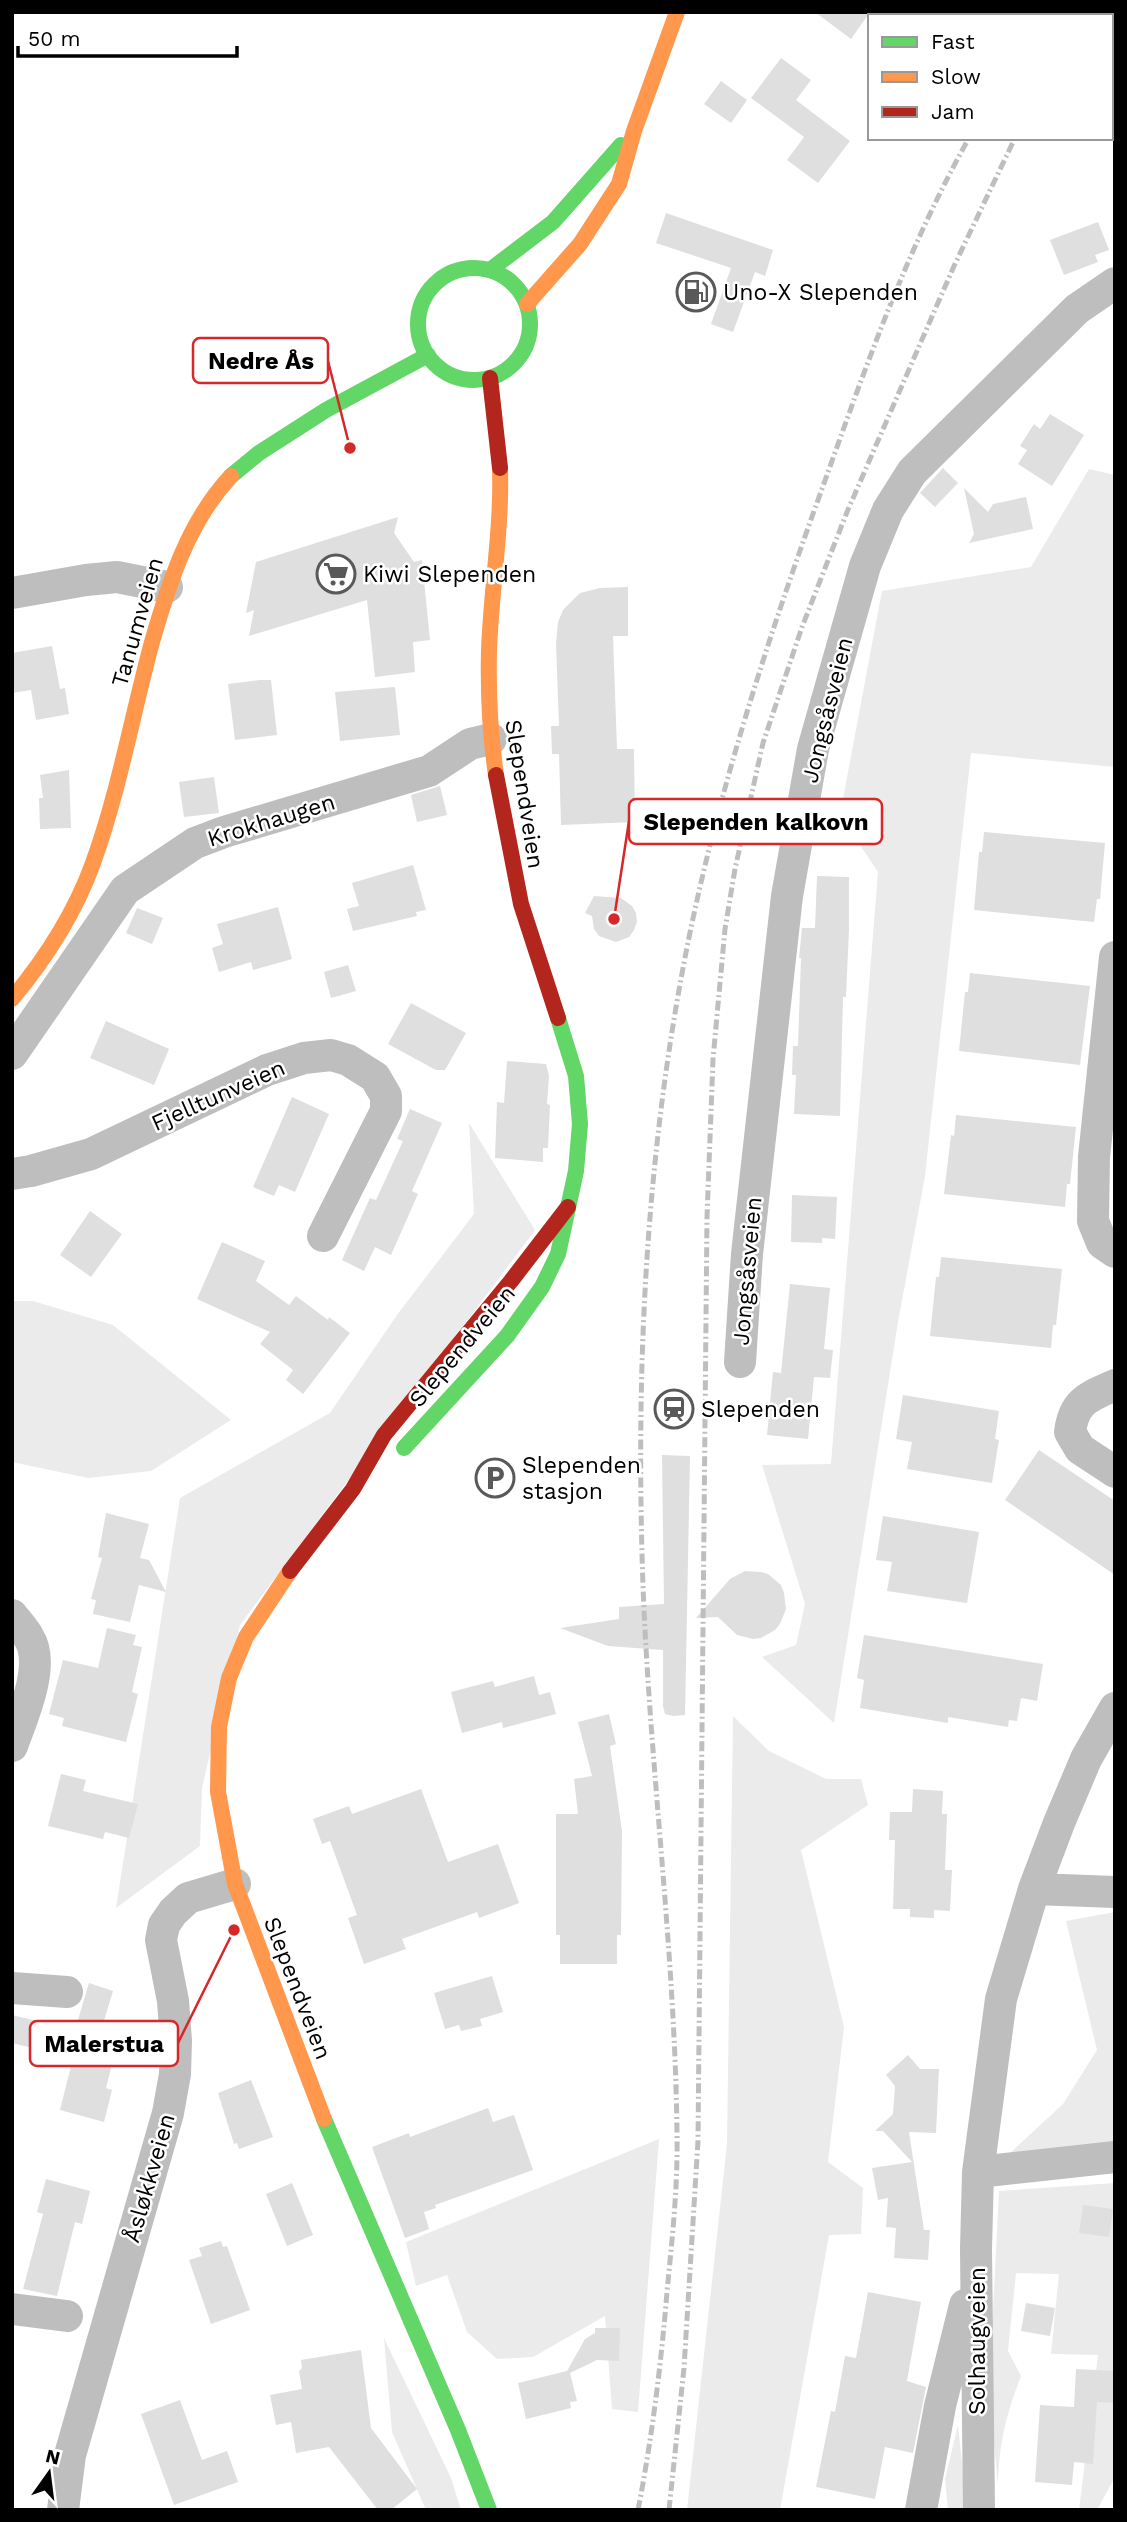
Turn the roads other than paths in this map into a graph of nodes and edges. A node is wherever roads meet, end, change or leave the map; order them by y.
1 (677, 12) edge
2 (634, 131) junction
3 (490, 270) junction
4 (1115, 283) edge
5 (527, 304) junction
6 (428, 355) junction
7 (490, 378) junction
8 (167, 587) junction
9 (12, 593) edge
10 (491, 739) junction
11 (1115, 957) edge
12 (12, 999) edge
13 (12, 1054) edge
14 (12, 1174) edge
15 (568, 1208) junction
16 (323, 1236) dead end
17 (1115, 1252) edge
18 (740, 1362) dead end
19 (1115, 1385) edge
20 (1115, 1472) edge
21 (353, 1489) junction
22 (12, 1615) edge
23 (1115, 1708) edge
24 (12, 1746) edge
25 (235, 1884) junction
26 (1034, 1889) junction
27 (1115, 1892) edge
28 (12, 1988) edge
29 (67, 1993) dead end
30 (1115, 2157) edge
31 (978, 2172) junction
32 (976, 2249) junction
33 (12, 2309) edge
34 (67, 2316) dead end
35 (63, 2510) edge
36 (488, 2510) edge
37 (921, 2510) edge
38 (979, 2510) edge

1 - 2 main road
2 - 3 main road
2 - 5 main road
3 - 5 main road
3 - 6 main road
4 - 18 street, Jongsåsveien
5 - 7 main road
6 - 7 main road
6 - 8 main road, Tanumveien
7 - 10 main road, Slependveien
8 - 9 street
8 - 12 main road, Tanumveien
10 - 13 street, Krokhaugen
10 - 15 main road, Slependveien
11 - 17 street
14 - 16 street, Fjelltunveien
15 - 21 main road, Slependveien
15 - 21 main road, Slependveien
19 - 20 street
21 - 25 main road, Slependveien
22 - 24 street
23 - 26 street, Solhaugveien
25 - 35 street, Åsløkkveien
25 - 36 main road, Slependveien
26 - 27 street
26 - 31 street, Solhaugveien
28 - 29 street
30 - 31 street
31 - 32 street, Solhaugveien
32 - 37 street
32 - 38 street, Solhaugveien
33 - 34 street

